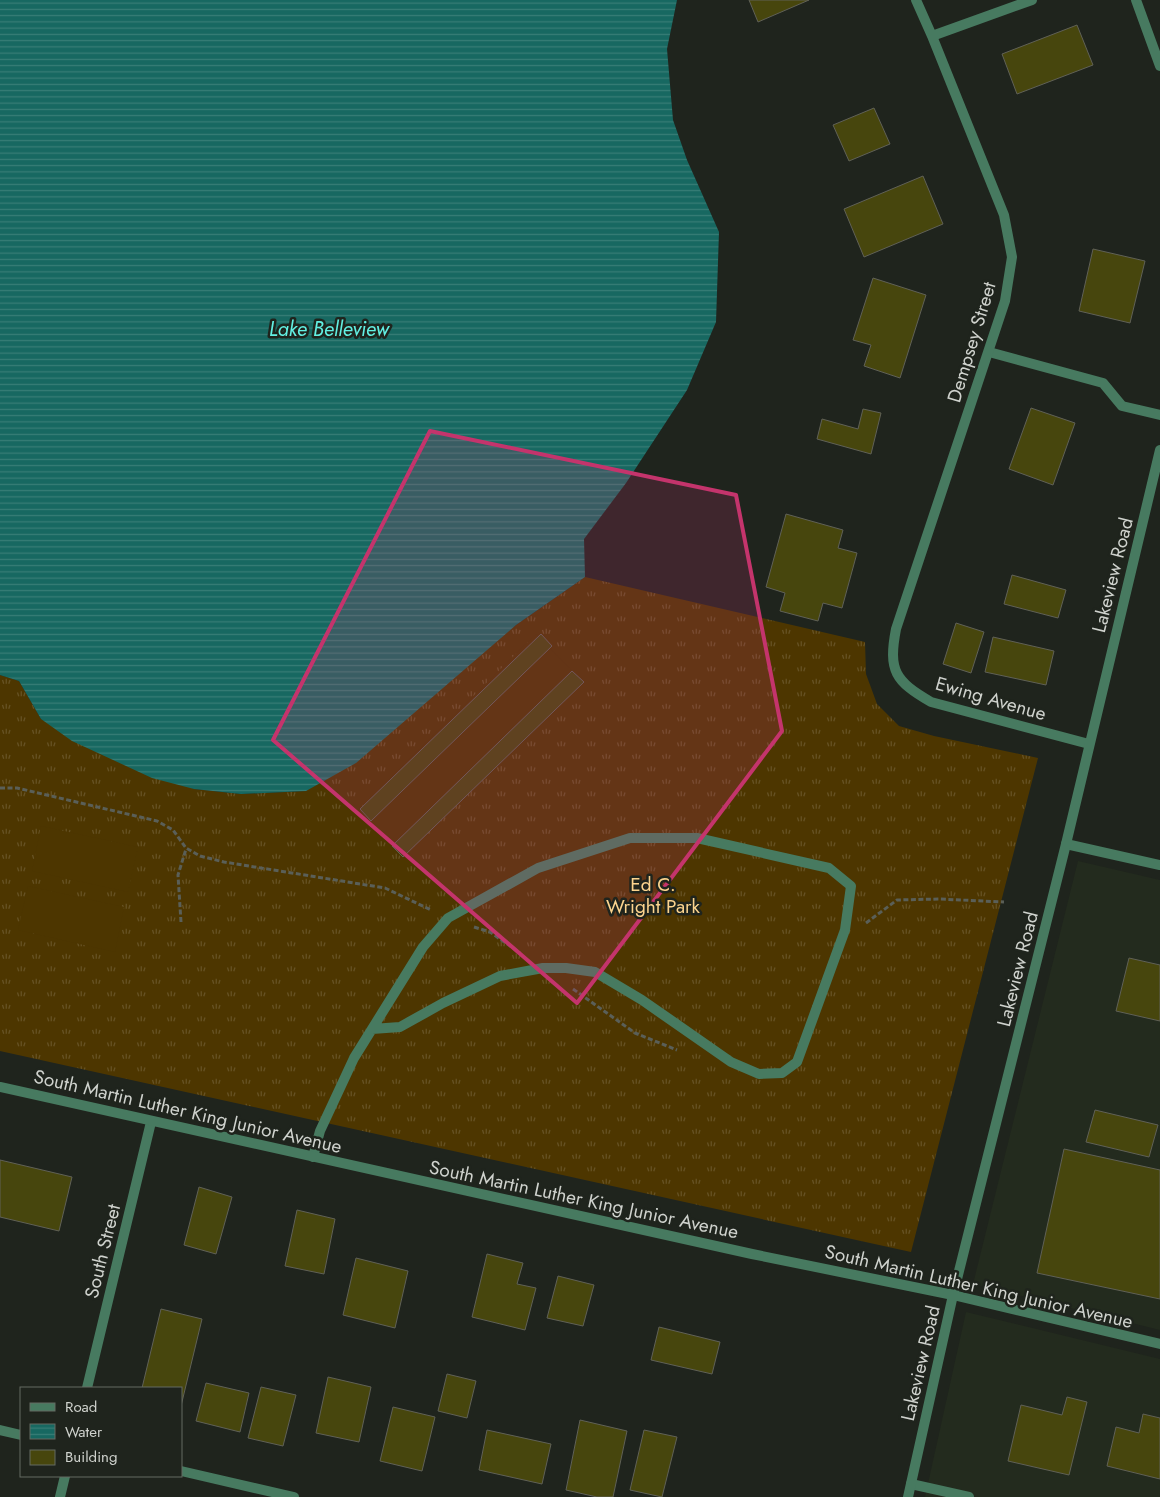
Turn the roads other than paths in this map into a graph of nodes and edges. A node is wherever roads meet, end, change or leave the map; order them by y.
1 (916, 0) edge
2 (1032, 0) edge
3 (1136, 0) edge
4 (932, 36) junction
5 (1160, 66) edge
6 (989, 352) junction
7 (1160, 415) edge
8 (1160, 450) edge
9 (894, 670) joint
10 (1089, 744) junction
11 (1066, 844) junction
12 (1160, 865) edge
13 (372, 1029) junction
14 (0, 1087) edge
15 (151, 1122) junction
16 (313, 1157) junction
17 (954, 1295) junction
18 (1160, 1344) edge
19 (87, 1387) edge
20 (0, 1430) edge
21 (20, 1435) edge
22 (182, 1471) edge
23 (66, 1477) edge
24 (911, 1484) junction
25 (60, 1497) edge
26 (294, 1497) edge
27 (908, 1497) edge
28 (969, 1497) edge

1 - 4 street, Dempsey Street
2 - 4 street
3 - 5 street
4 - 6 street, Dempsey Street
6 - 7 street
6 - 9 street, Dempsey Street
8 - 10 street, Lakeview Road
9 - 10 street, Ewing Avenue
10 - 11 street, Lakeview Road
11 - 12 street
11 - 17 street, Lakeview Road
13 - 13 street
13 - 16 street
14 - 15 street, South Martin Luther King Junior Avenue
15 - 16 street, South Martin Luther King Junior Avenue
15 - 19 street, South Street
16 - 17 street, South Martin Luther King Junior Avenue
17 - 18 street, South Martin Luther King Junior Avenue
17 - 24 street, Lakeview Road
20 - 21 street
22 - 26 street
23 - 25 street
24 - 27 street, Lakeview Road
24 - 28 street

